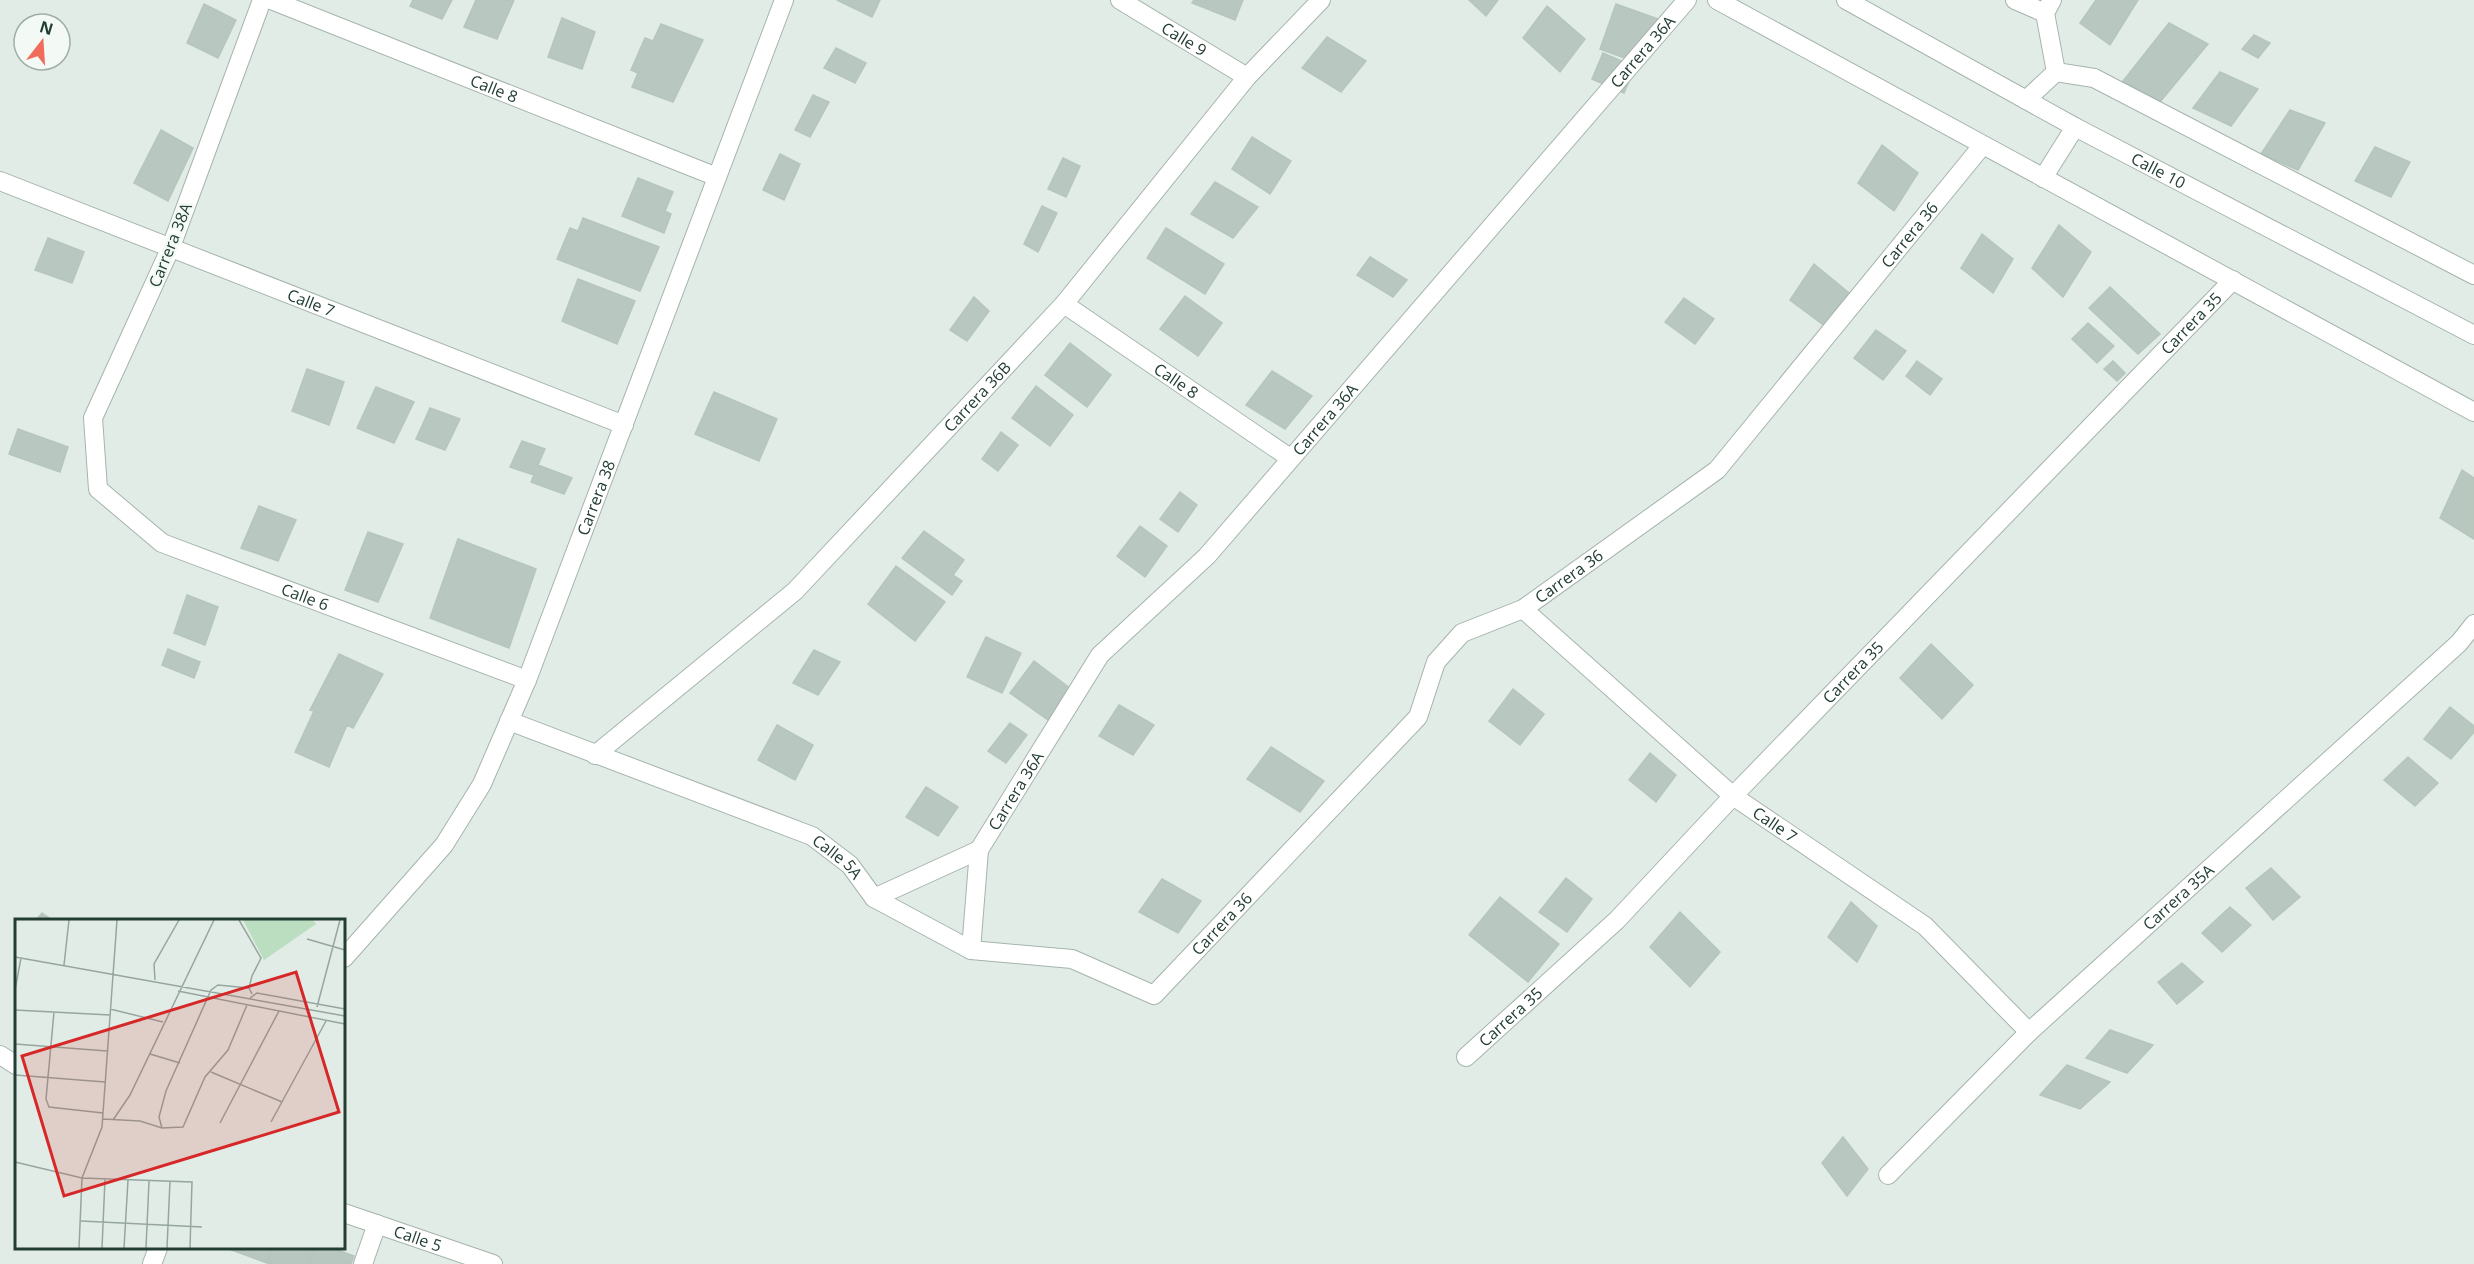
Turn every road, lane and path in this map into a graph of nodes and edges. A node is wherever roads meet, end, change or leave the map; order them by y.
1 (261, 0) edge
2 (271, 0) edge
3 (784, 0) edge
4 (1120, 0) edge
5 (1321, 0) edge
6 (1687, 0) edge
7 (1717, 0) edge
8 (1846, 0) edge
9 (2015, 0) edge
10 (2048, 6) edge
11 (2056, 72) junction
12 (1248, 77) junction
13 (2026, 100) junction
14 (2075, 128) junction
15 (1982, 146) junction
16 (717, 177) junction
17 (2043, 178) junction
18 (0, 181) edge
19 (171, 247) junction
20 (2474, 275) edge
21 (2233, 280) junction
22 (1064, 304) junction
23 (2474, 335) edge
24 (2474, 412) edge
25 (624, 425) junction
26 (1290, 458) junction
27 (98, 489) joint
28 (1523, 609) junction
29 (2474, 624) edge
30 (527, 680) junction
31 (509, 721) junction
32 (595, 756) junction
33 (1733, 796) junction
34 (979, 850) junction
35 (874, 898) junction
36 (971, 950) junction
37 (345, 957) edge
38 (1154, 995) joint
39 (2029, 1032) junction
40 (0, 1055) edge
41 (1466, 1057) dead end
42 (15, 1064) edge
43 (1888, 1174) dead end
44 (345, 1213) edge
45 (376, 1224) junction
46 (158, 1249) edge
47 (152, 1264) edge
48 (363, 1264) edge
49 (493, 1264) edge

1 - 19 street, Carrera 38A
2 - 16 street, Calle 8
3 - 16 street, Carrera 38
4 - 12 street, Calle 9
5 - 12 street, Carrera 36B
6 - 26 street, Carrera 36A
7 - 15 street
8 - 13 street, Calle 10
9 - 10 street
10 - 11 street
11 - 13 street
11 - 20 street
12 - 22 street, Carrera 36B
13 - 14 street, Calle 10
14 - 17 street
14 - 23 street, Calle 10
15 - 17 street
15 - 28 street, Carrera 36
16 - 25 street, Carrera 38
17 - 21 street
18 - 19 street, Calle 7
19 - 25 street, Calle 7
19 - 27 street, Carrera 38A
21 - 24 street
21 - 33 street, Carrera 35
22 - 26 street, Calle 8
22 - 32 street, Carrera 36B
25 - 30 street, Carrera 38
26 - 34 street, Carrera 36A
27 - 30 street, Calle 6
28 - 33 street, Calle 7
28 - 38 street, Carrera 36
29 - 39 street, Carrera 35A
30 - 31 street, Carrera 38
31 - 32 street, Calle 5A
31 - 37 street, Carrera 38
32 - 35 street, Calle 5A
33 - 39 street, Calle 7
33 - 41 street, Carrera 35
34 - 35 street
34 - 36 street, Carrera 36A
35 - 36 street, Calle 5A
36 - 38 street, Calle 5A
39 - 43 street, Carrera 35A
40 - 42 street
44 - 45 street, Calle 5
45 - 48 street
45 - 49 street, Calle 5
46 - 47 street

